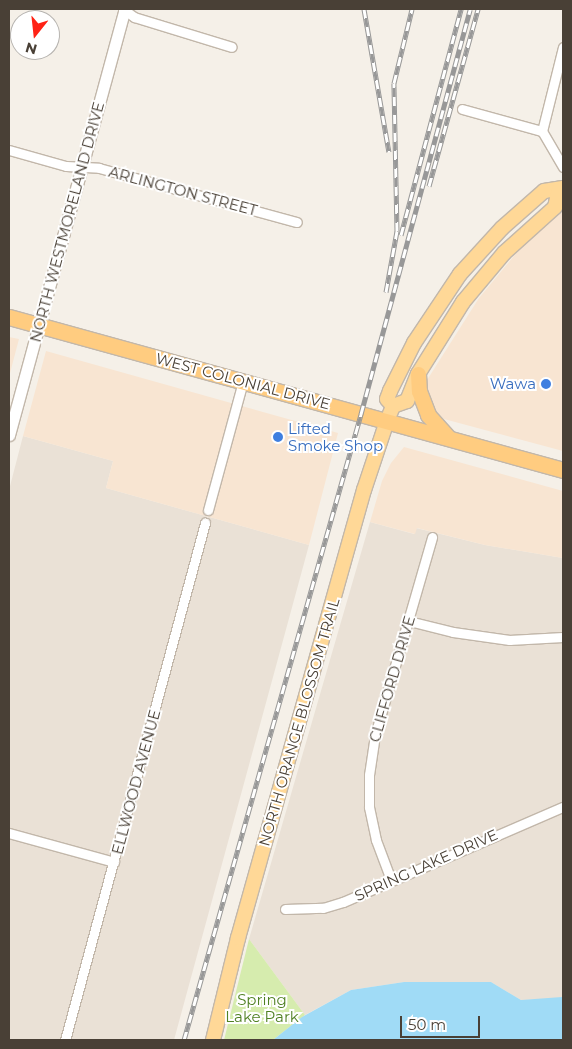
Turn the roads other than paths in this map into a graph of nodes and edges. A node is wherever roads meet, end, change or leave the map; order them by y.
1 (124, 9) edge
2 (232, 47) dead end
3 (563, 47) edge
4 (462, 109) dead end
5 (542, 131) junction
6 (9, 150) edge
7 (82, 167) junction
8 (563, 167) edge
9 (561, 189) edge
10 (297, 222) dead end
11 (9, 317) edge
12 (38, 325) junction
13 (418, 374) junction
14 (243, 381) junction
15 (393, 406) junction
16 (387, 421) junction
17 (9, 435) edge
18 (451, 440) junction
19 (563, 470) edge
20 (208, 510) dead end
21 (205, 523) dead end
22 (432, 537) dead end
23 (409, 621) junction
24 (563, 637) edge
25 (563, 807) edge
26 (9, 833) edge
27 (114, 862) junction
28 (391, 880) junction
29 (285, 909) dead end
30 (66, 1040) edge
31 (213, 1040) edge

1 - 2 street
1 - 7 street, NORTH WESTMORELAND DRIVE
3 - 5 street
4 - 5 street
5 - 8 street
6 - 7 street, ARLINGTON STREET
7 - 10 street, ARLINGTON STREET
7 - 12 street, NORTH WESTMORELAND DRIVE
9 - 13 main road, NORTH ORANGE BLOSSOM TRAIL
9 - 15 main road, NORTH ORANGE BLOSSOM TRAIL
11 - 12 highway, WEST COLONIAL DRIVE
12 - 14 highway, WEST COLONIAL DRIVE
12 - 17 street, NORTH WESTMORELAND DRIVE
13 - 15 main road, NORTH ORANGE BLOSSOM TRAIL
13 - 18 highway
14 - 16 highway, WEST COLONIAL DRIVE
14 - 20 street
15 - 16 main road, NORTH ORANGE BLOSSOM TRAIL
16 - 18 highway, WEST COLONIAL DRIVE
16 - 31 main road, NORTH ORANGE BLOSSOM TRAIL
18 - 19 highway, WEST COLONIAL DRIVE
21 - 27 street, ELLWOOD AVENUE
22 - 23 street, CLIFFORD DRIVE
23 - 24 street
23 - 28 street, CLIFFORD DRIVE
25 - 28 street, SPRING LAKE DRIVE
26 - 27 street
27 - 30 street, ELLWOOD AVENUE
28 - 29 street, SPRING LAKE DRIVE

